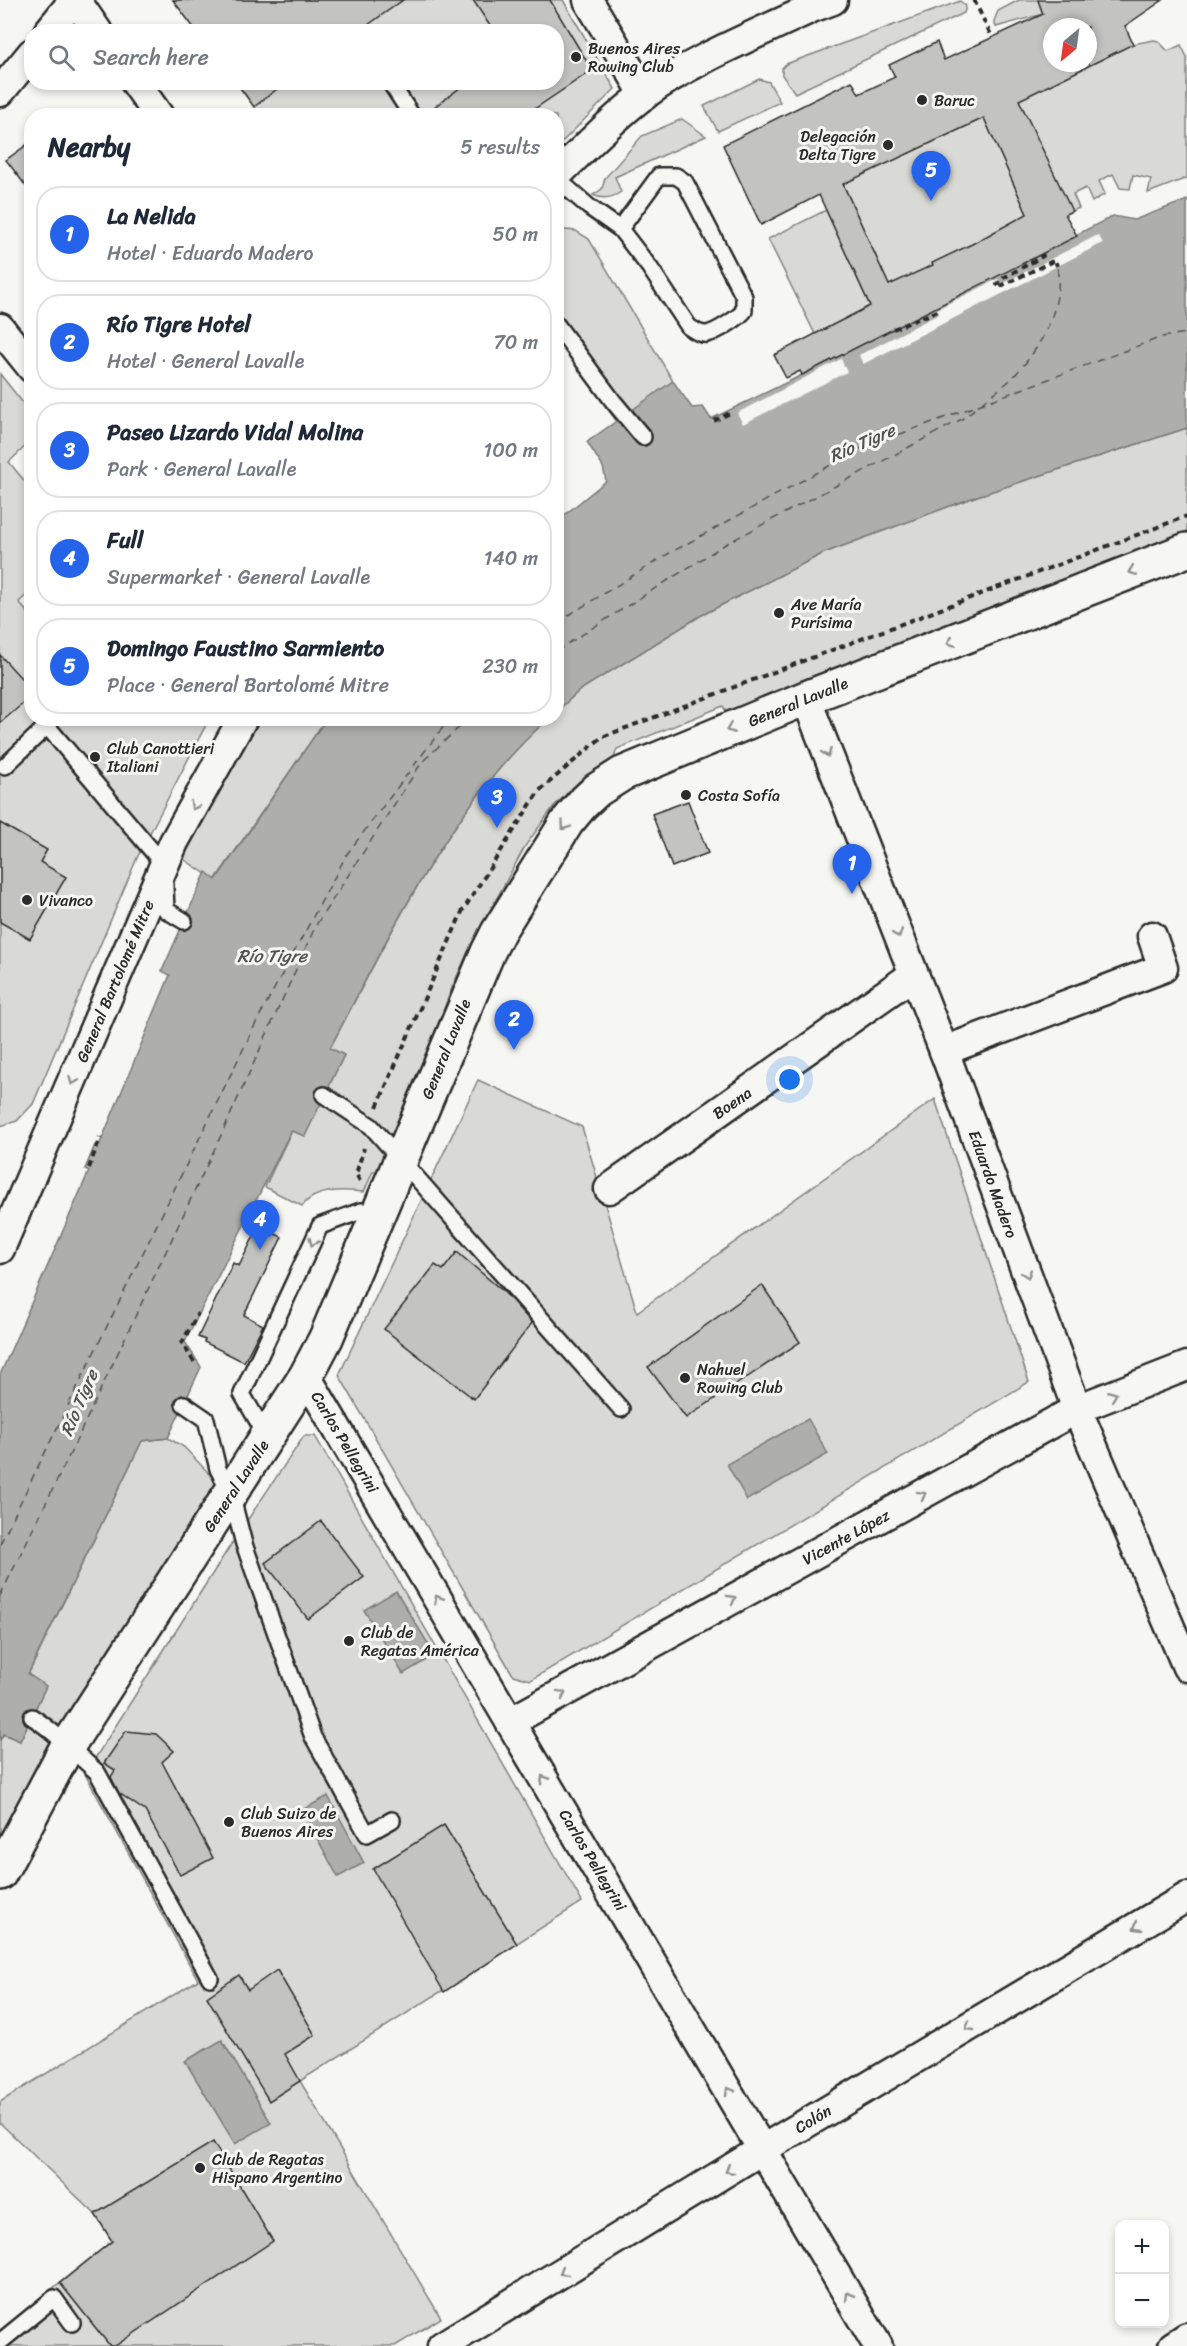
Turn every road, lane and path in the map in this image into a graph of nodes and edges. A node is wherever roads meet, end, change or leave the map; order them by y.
1 (75, 0) edge
2 (588, 0) edge
3 (833, 0) edge
4 (974, 0) edge
5 (55, 24) edge
6 (92, 24) edge
7 (992, 38) dead end
8 (24, 63) edge
9 (141, 90) edge
10 (395, 90) edge
11 (0, 92) edge
12 (645, 95) junction
13 (153, 108) edge
14 (407, 108) edge
15 (564, 169) edge
16 (564, 184) edge
17 (620, 229) junction
18 (1042, 254) dead end
19 (1057, 266) dead end
20 (938, 311) dead end
21 (0, 328) edge
22 (893, 329) dead end
23 (564, 335) edge
24 (24, 358) edge
25 (730, 413) dead end
26 (714, 421) dead end
27 (643, 436) dead end
28 (1187, 516) edge
29 (1187, 550) edge
30 (806, 698) junction
31 (239, 726) edge
32 (5, 766) dead end
33 (164, 866) junction
34 (184, 921) dead end
35 (1152, 936) dead end
36 (914, 975) junction
37 (944, 1051) junction
38 (324, 1095) dead end
39 (371, 1126) junction
40 (100, 1137) dead end
41 (400, 1160) junction
42 (88, 1168) dead end
43 (609, 1190) dead end
44 (8, 1203) edge
45 (370, 1211) junction
46 (0, 1249) edge
47 (198, 1313) dead end
48 (194, 1362) dead end
49 (1187, 1366) edge
50 (306, 1376) junction
51 (184, 1404) dead end
52 (621, 1409) dead end
53 (1077, 1409) junction
54 (267, 1437) junction
55 (231, 1494) junction
56 (1187, 1667) edge
57 (32, 1717) dead end
58 (510, 1722) junction
59 (67, 1747) junction
60 (392, 1820) dead end
61 (0, 1873) edge
62 (1187, 1898) edge
63 (210, 1978) dead end
64 (763, 2149) junction
65 (72, 2323) dead end
66 (1187, 2337) edge
67 (0, 2342) edge
68 (442, 2346) edge
69 (878, 2346) edge
70 (1173, 2346) edge

1 - 5 street
1 - 6 street
2 - 12 street
3 - 12 street
4 - 7 path
8 - 11 street
9 - 13 street
10 - 14 lane
12 - 15 street
16 - 17 lane
17 - 17 lane
18 - 19 path
20 - 22 path
21 - 24 street
23 - 27 lane
25 - 26 path
28 - 39 path
29 -> 30 street, General Lavalle
30 -> 36 street, Eduardo Madero
30 -> 41 street, General Lavalle
31 -> 33 street, General Bartolomé Mitre
32 - 33 lane
33 - 34 lane
33 -> 44 street, General Bartolomé Mitre
35 - 37 street
36 - 37 street, Eduardo Madero
36 - 43 street, Boena
37 -> 53 street, Eduardo Madero
38 - 39 lane
39 - 41 lane
39 - 45 path
40 - 42 path
41 - 45 street, General Lavalle
41 - 52 lane
44 - 46 street, General Bartolomé Mitre
45 - 50 street, General Lavalle
45 -> 54 lane
47 - 48 path
53 -> 49 street, Vicente López
50 - 54 street, General Lavalle
58 -> 50 street, Carlos Pellegrini
51 - 55 lane
53 - 56 street, Eduardo Madero
58 -> 53 street, Vicente López
54 - 55 street, General Lavalle
55 - 59 street, General Lavalle
55 - 60 lane
57 - 59 lane
64 -> 58 street, Carlos Pellegrini
59 - 61 street, General Lavalle
59 - 63 lane
62 -> 64 street, Colón
64 -> 68 street, Colón
69 -> 64 street, Carlos Pellegrini
65 - 67 lane
66 - 70 street

